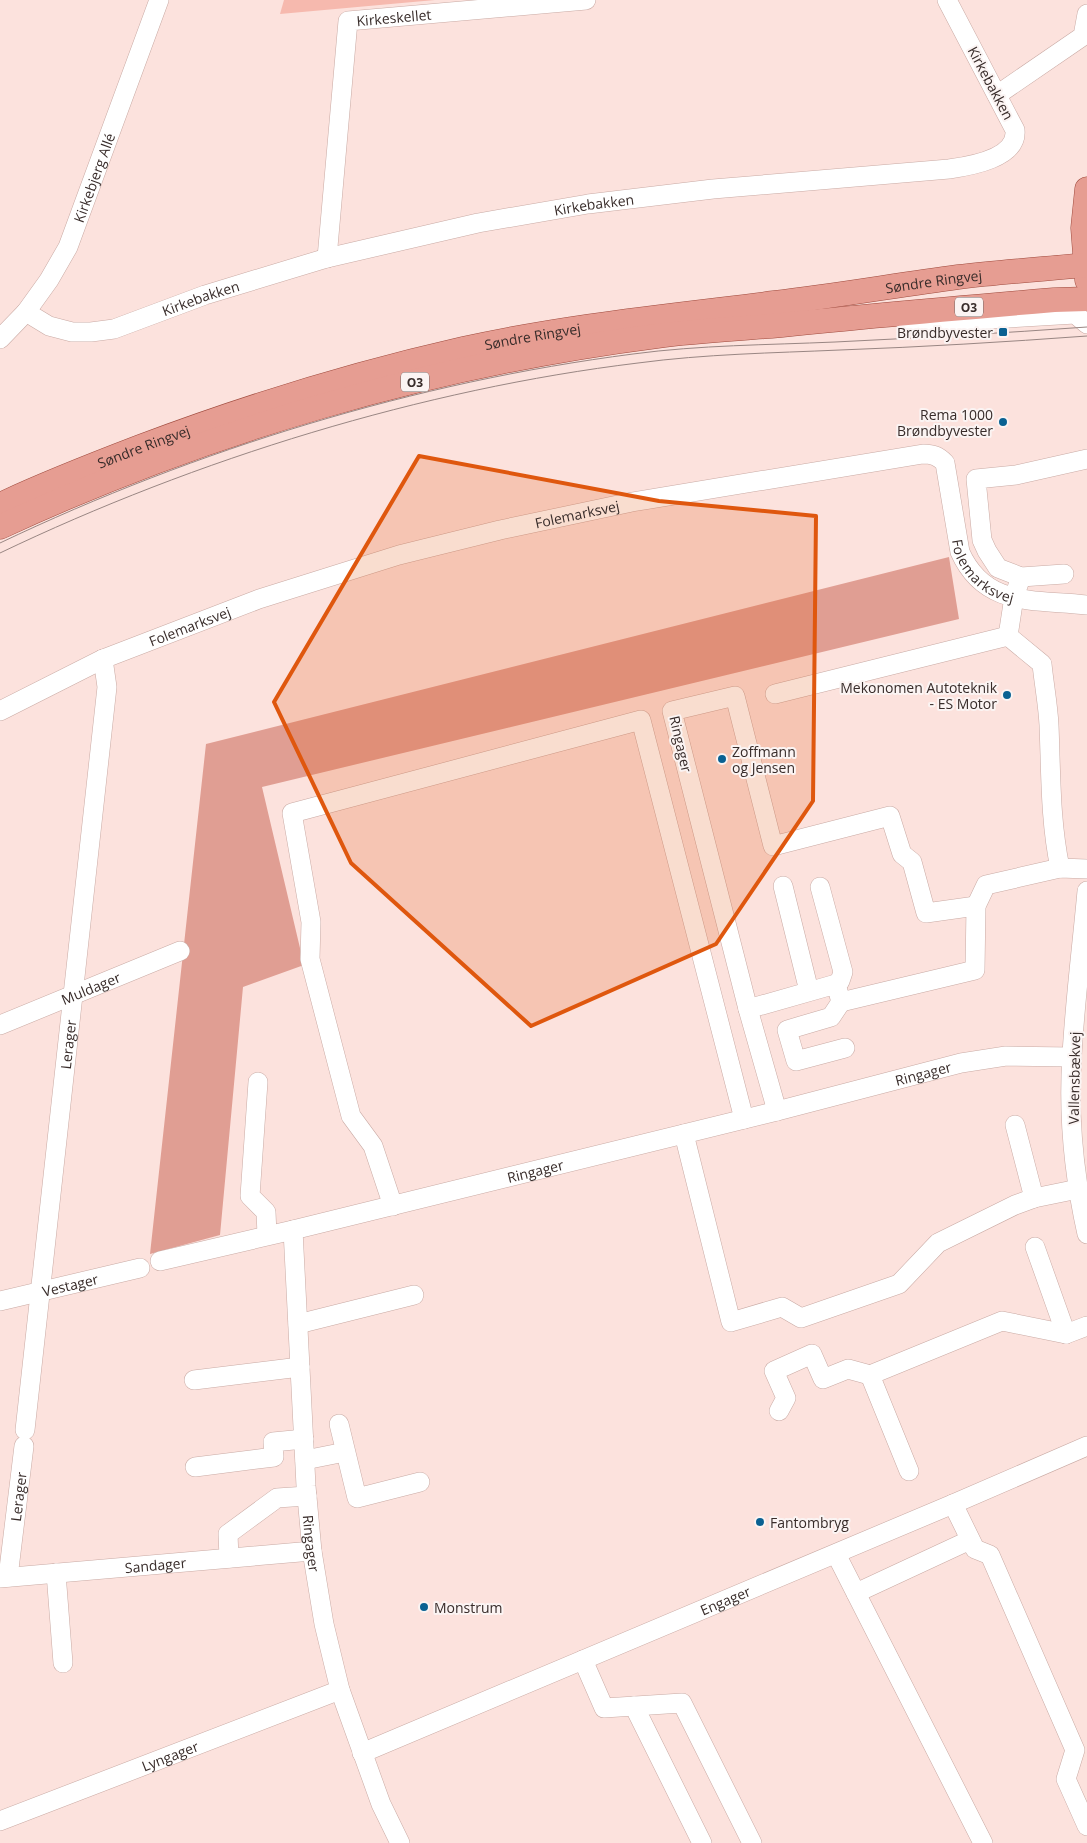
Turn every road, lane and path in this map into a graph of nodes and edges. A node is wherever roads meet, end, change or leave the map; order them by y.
1 (159, 0) edge
2 (586, 0) edge
3 (947, 0) edge
4 (1083, 0) edge
5 (1087, 6) edge
6 (1087, 14) edge
7 (998, 95) junction
8 (1087, 189) edge
9 (327, 258) junction
10 (1087, 273) edge
11 (1087, 298) edge
12 (26, 312) junction
13 (851, 317) junction
14 (1087, 324) edge
15 (0, 339) edge
16 (1087, 459) edge
17 (0, 505) edge
18 (0, 527) edge
19 (1064, 574) dead end
20 (1021, 576) junction
21 (1014, 598) junction
22 (1087, 605) edge
23 (1008, 636) junction
24 (103, 659) junction
25 (775, 694) dead end
26 (0, 710) edge
27 (1060, 868) junction
28 (1087, 869) edge
29 (783, 886) dead end
30 (820, 888) dead end
31 (1087, 891) edge
32 (976, 906) junction
33 (180, 951) dead end
34 (836, 984) junction
35 (810, 991) junction
36 (72, 996) junction
37 (841, 1002) junction
38 (1082, 1006) edge
39 (748, 1009) junction
40 (0, 1025) edge
41 (845, 1048) dead end
42 (1072, 1057) junction
43 (258, 1082) dead end
44 (777, 1111) junction
45 (744, 1119) junction
46 (1015, 1125) dead end
47 (684, 1134) junction
48 (1078, 1189) junction
49 (1034, 1198) junction
50 (392, 1206) junction
51 (293, 1230) junction
52 (1087, 1234) edge
53 (267, 1235) junction
54 (1035, 1246) dead end
55 (160, 1261) dead end
56 (140, 1268) dead end
57 (40, 1292) junction
58 (414, 1295) dead end
59 (0, 1301) edge
60 (298, 1324) junction
61 (1087, 1326) edge
62 (1066, 1334) junction
63 (300, 1367) junction
64 (870, 1375) junction
65 (194, 1380) dead end
66 (780, 1411) dead end
67 (339, 1424) dead end
68 (304, 1439) junction
69 (1087, 1446) edge
70 (345, 1452) junction
71 (305, 1460) junction
72 (195, 1467) dead end
73 (909, 1471) dead end
74 (420, 1482) dead end
75 (307, 1496) junction
76 (953, 1504) junction
77 (970, 1540) junction
78 (312, 1551) junction
79 (836, 1554) junction
80 (229, 1558) junction
81 (56, 1573) junction
82 (4, 1577) edge
83 (856, 1593) junction
84 (583, 1660) junction
85 (63, 1663) dead end
86 (340, 1690) junction
87 (634, 1706) junction
88 (362, 1753) junction
89 (0, 1821) edge
90 (1087, 1826) edge
91 (399, 1843) edge
92 (702, 1843) edge
93 (752, 1843) edge
94 (983, 1843) edge

1 - 12 street, Kirkebjerg Allé
2 - 9 street, Kirkeskellet
3 - 7 street, Kirkebakken
4 - 5 street
6 - 7 street
7 - 9 street, Kirkebakken
8 - 10 main road
9 - 12 street, Kirkebakken
10 - 13 main road
10 - 17 main road, Søndre Ringvej / O3
11 - 13 main road, Søndre Ringvej / O3
12 - 15 street, Kirkebjerg Allé
13 - 14 street
13 - 18 main road, Søndre Ringvej / O3
16 - 20 street
19 - 20 street
20 - 21 street
21 - 22 street, Folemarksvej
21 - 23 street
21 - 24 street, Folemarksvej
23 - 25 street
23 - 27 street
24 - 26 street, Folemarksvej
24 - 36 street, Lerager
27 - 28 street
27 - 32 street
29 - 35 street
30 - 34 street
31 - 38 street, Vallensbækvej
32 - 37 street
32 - 39 street, Ringager
33 - 36 street, Muldager
34 - 35 street
34 - 37 street
35 - 39 street
36 - 40 street, Muldager
36 - 57 street, Lerager
37 - 41 street
38 - 42 street, Vallensbækvej
39 - 44 street, Ringager
42 - 44 street, Ringager
42 - 48 street, Vallensbækvej
43 - 53 street
44 - 45 street, Ringager
45 - 47 street, Ringager
45 - 50 street
46 - 49 street
47 - 49 street
47 - 50 street, Ringager
48 - 49 street
48 - 52 street, Vallensbækvej
50 - 51 street, Ringager
51 - 53 street, Ringager
51 - 60 street, Ringager
53 - 55 street, Ringager
54 - 62 street
56 - 57 street, Vestager
57 - 59 street, Vestager
57 - 82 street, Lerager
58 - 60 street
60 - 63 street, Ringager
61 - 62 street
62 - 64 street
63 - 65 street
63 - 68 street, Ringager
64 - 66 street
64 - 73 street
67 - 70 street
68 - 71 street, Ringager
68 - 72 street
69 - 76 street, Engager
70 - 71 street
70 - 74 street
71 - 75 street, Ringager
75 - 78 street, Ringager
75 - 80 street
76 - 77 street
76 - 79 street, Engager
77 - 83 street
77 - 90 street
78 - 80 street, Sandager
78 - 86 street, Ringager
79 - 83 street
79 - 84 street, Engager
80 - 81 street, Sandager
81 - 82 street, Sandager
81 - 85 street
83 - 94 street
84 - 87 street
84 - 88 street, Engager
86 - 88 street, Ringager
86 - 89 street, Lyngager
87 - 92 street
87 - 93 street
88 - 91 street, Ringager

